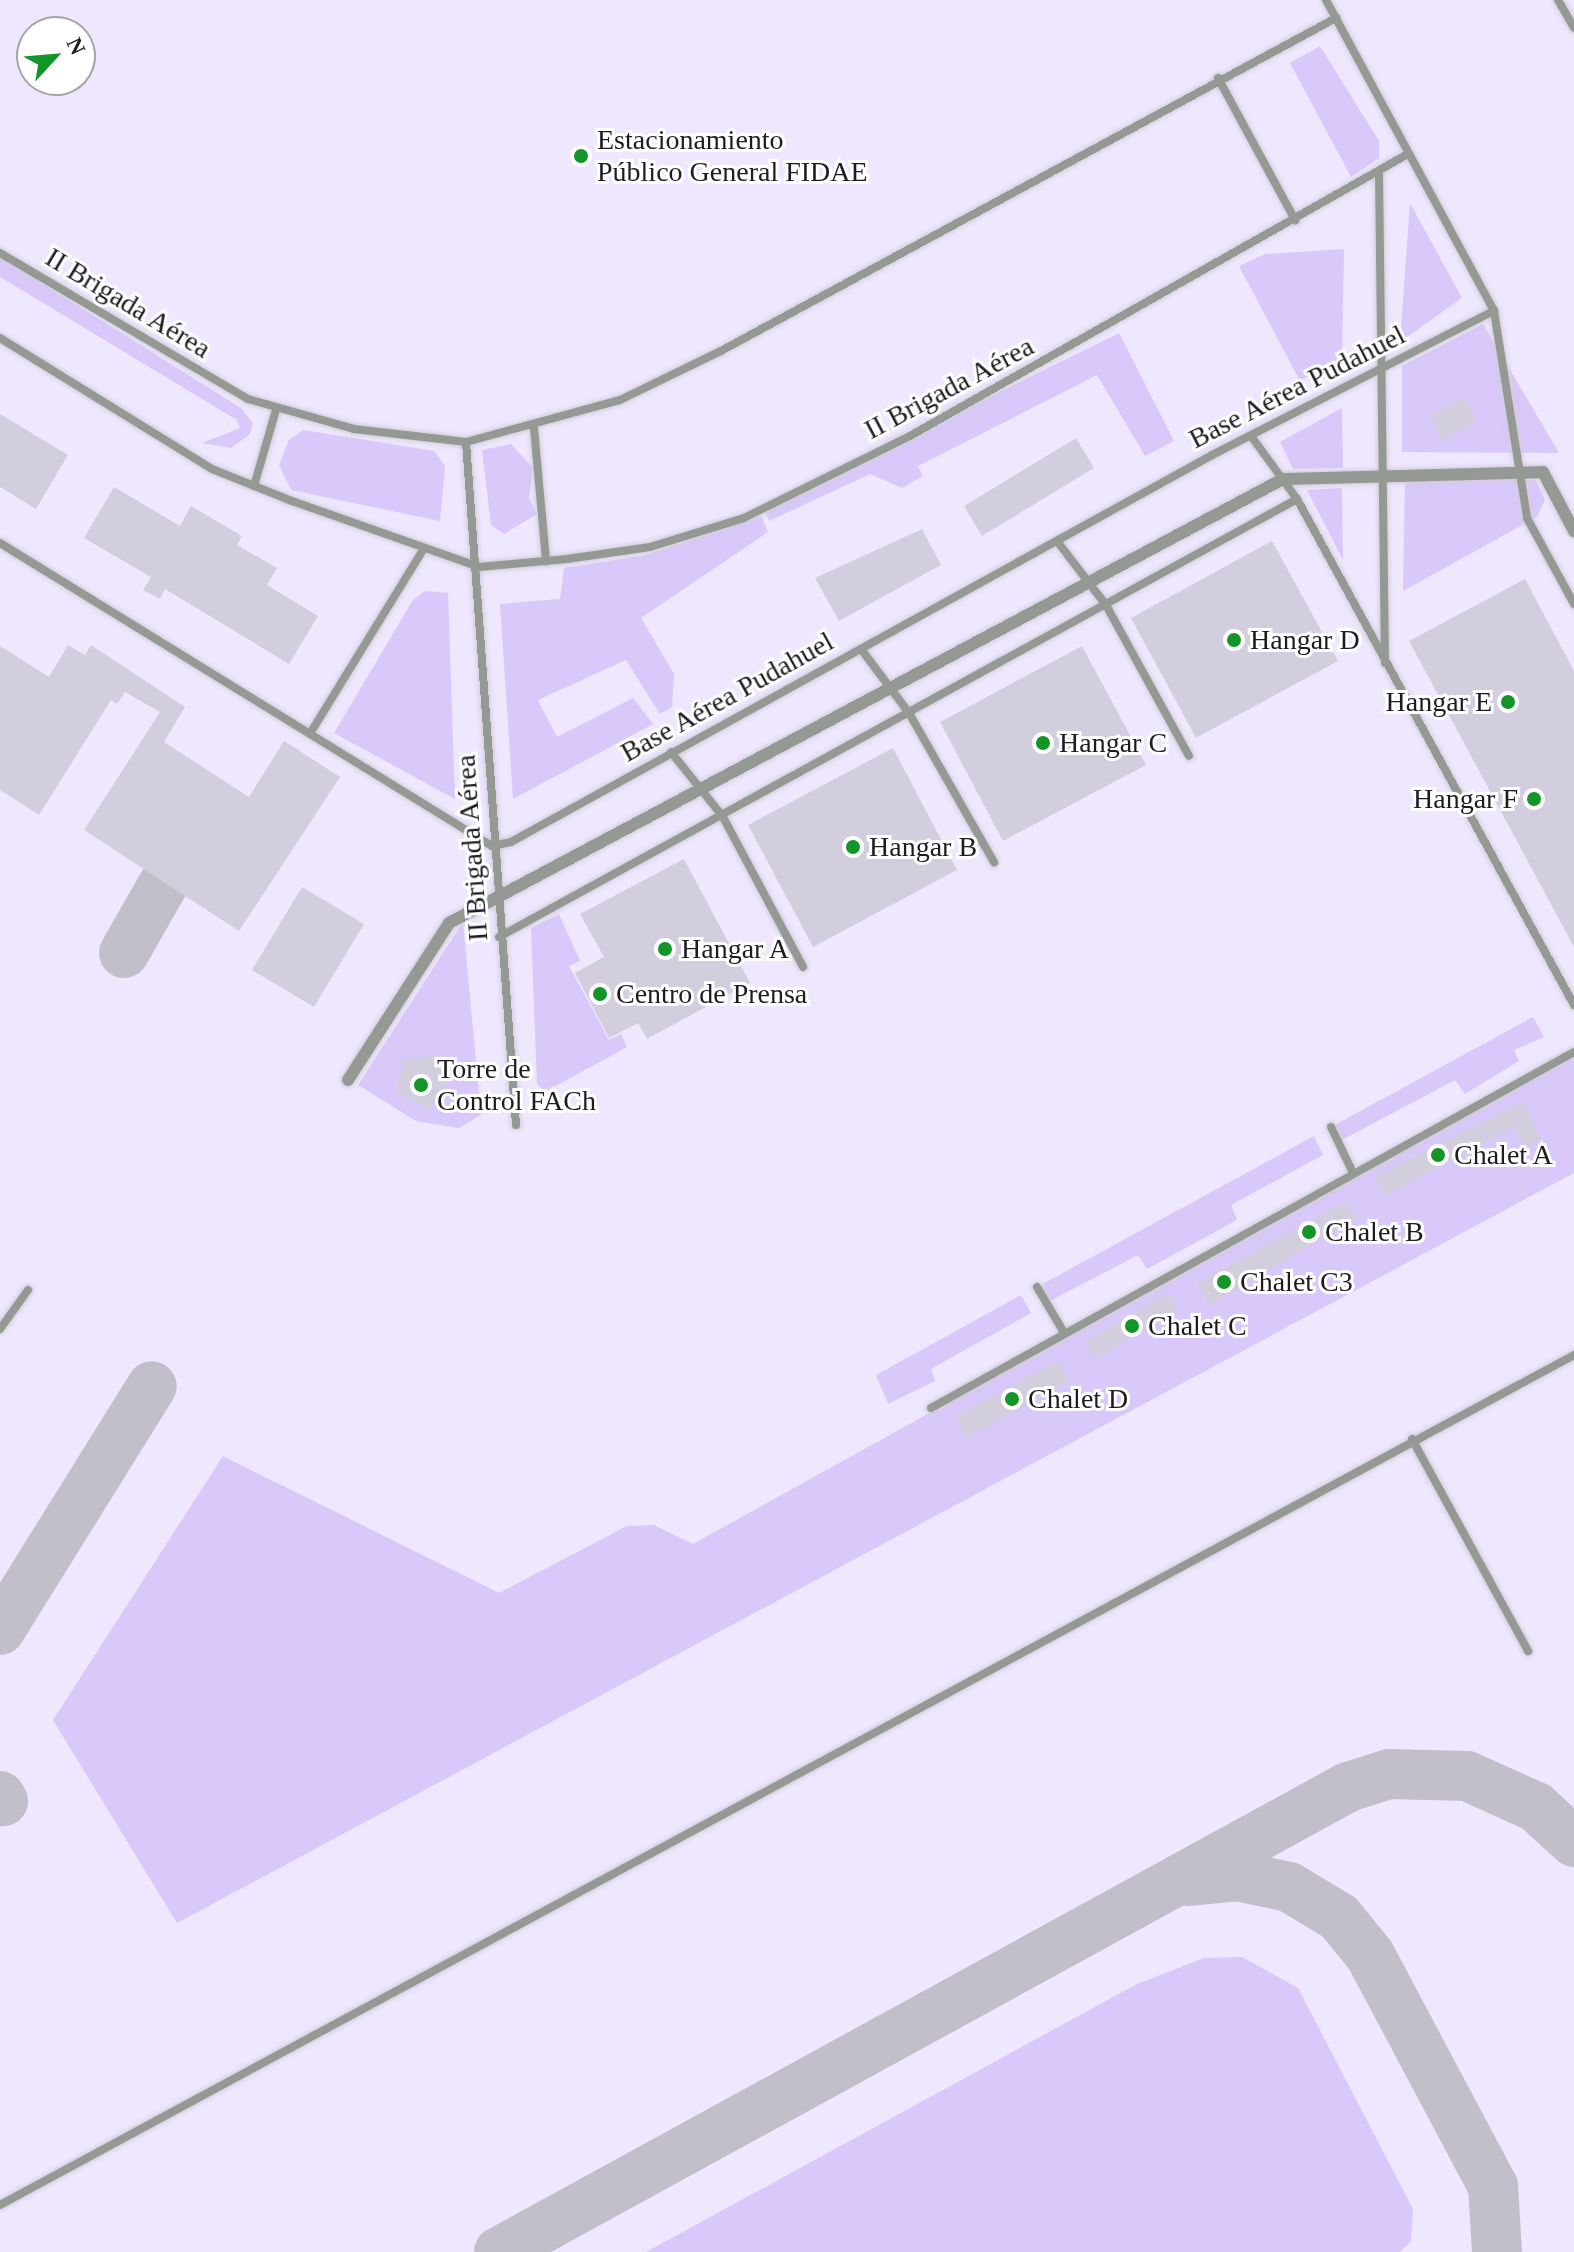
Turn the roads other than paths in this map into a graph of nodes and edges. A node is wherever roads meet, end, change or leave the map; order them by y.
1 (1326, 0) edge
2 (1558, 0) edge
3 (1336, 18) junction
4 (1574, 28) edge
5 (1218, 78) junction
6 (1406, 155) junction
7 (1379, 172) junction
8 (1295, 220) junction
9 (0, 253) edge
10 (1494, 311) junction
11 (0, 338) edge
12 (1376, 371) junction
13 (276, 410) junction
14 (534, 428) junction
15 (1251, 436) junction
16 (466, 442) junction
17 (1520, 472) junction
18 (1380, 476) junction
19 (1283, 479) junction
20 (254, 486) junction
21 (1297, 499) junction
22 (1574, 531) edge
23 (1057, 541) junction
24 (0, 543) edge
25 (424, 548) junction
26 (546, 561) junction
27 (479, 567) junction
28 (1089, 582) junction
29 (1574, 604) edge
30 (1106, 605) junction
31 (861, 649) junction
32 (1385, 666) junction
33 (890, 688) junction
34 (909, 713) junction
35 (311, 732) junction
36 (671, 752) junction
37 (1189, 756) dead end
38 (700, 789) junction
39 (723, 817) junction
40 (492, 846) junction
41 (994, 862) dead end
42 (496, 898) junction
43 (499, 937) junction
44 (803, 967) dead end
45 (1574, 1005) edge
46 (1574, 1052) edge
47 (348, 1080) dead end
48 (516, 1125) dead end
49 (1331, 1127) dead end
50 (1353, 1173) junction
51 (1037, 1287) dead end
52 (28, 1290) dead end
53 (0, 1329) edge
54 (1063, 1331) junction
55 (1574, 1355) edge
56 (931, 1408) dead end
57 (1412, 1439) junction
58 (1528, 1651) dead end
59 (0, 2205) edge

1 - 3 lane
2 - 4 lane
3 - 5 lane, II Brigada Aérea
3 - 6 lane
5 - 8 lane
5 - 14 lane, II Brigada Aérea
6 - 7 lane, II Brigada Aérea
6 - 10 lane
7 - 8 lane, II Brigada Aérea
7 - 12 lane
8 - 26 lane, II Brigada Aérea
9 - 13 lane, II Brigada Aérea
10 - 12 lane, Base Aérea Pudahuel
10 - 17 lane
11 - 20 lane, II Brigada Aérea
12 - 15 lane, Base Aérea Pudahuel
12 - 18 lane
13 - 16 lane, II Brigada Aérea
13 - 20 lane
14 - 16 lane, II Brigada Aérea
14 - 26 lane
15 - 19 lane
15 - 23 lane, Base Aérea Pudahuel
16 - 27 lane, II Brigada Aérea
17 - 18 street
17 - 22 street
17 - 29 lane
18 - 19 street
18 - 32 lane
19 - 21 lane
19 - 28 street
20 - 25 lane, II Brigada Aérea
21 - 30 lane
21 - 32 lane
23 - 28 lane
23 - 31 lane, Base Aérea Pudahuel
24 - 35 lane
25 - 27 lane, II Brigada Aérea
25 - 35 lane
26 - 27 lane, II Brigada Aérea
27 - 40 lane, II Brigada Aérea
28 - 30 lane
28 - 33 street
30 - 34 lane
30 - 37 lane
31 - 33 lane
31 - 36 lane, Base Aérea Pudahuel
32 - 45 lane
33 - 34 lane
33 - 38 street
34 - 39 lane
34 - 41 lane
35 - 40 lane
36 - 38 lane
36 - 40 lane, Base Aérea Pudahuel
38 - 39 lane
38 - 42 street
39 - 43 lane
39 - 44 lane
40 - 42 lane, II Brigada Aérea
42 - 43 lane, II Brigada Aérea
42 - 47 street
43 - 48 lane, II Brigada Aérea
46 - 50 lane
49 - 50 lane
50 - 54 lane
51 - 54 lane
52 - 53 lane
54 - 56 lane
55 - 57 lane
57 - 58 lane
57 - 59 lane

